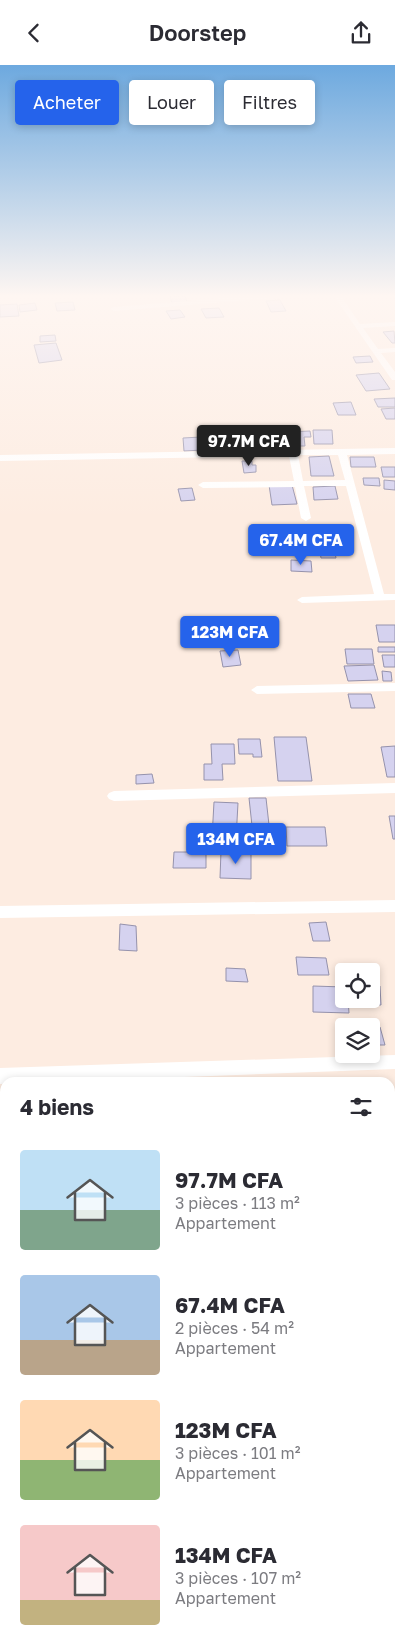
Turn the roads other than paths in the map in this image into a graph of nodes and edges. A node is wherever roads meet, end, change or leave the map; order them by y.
1 (395, 451) edge
2 (342, 452) junction
3 (293, 453) junction
4 (0, 458) edge
5 (350, 483) junction
6 (299, 484) junction
7 (203, 485) dead end
8 (306, 518) dead end
9 (395, 597) edge
10 (380, 598) junction
11 (302, 600) dead end
12 (395, 687) edge
13 (257, 690) dead end
14 (395, 788) edge
15 (114, 796) dead end
16 (395, 905) edge
17 (0, 912) edge
18 (395, 1062) edge
19 (0, 1076) edge

1 - 2 street
2 - 3 street
2 - 5 street
3 - 4 street
3 - 6 street
5 - 6 street
5 - 10 street
6 - 7 street
6 - 8 street
9 - 10 street
10 - 11 street
12 - 13 street
14 - 15 street
16 - 17 street
18 - 19 street

